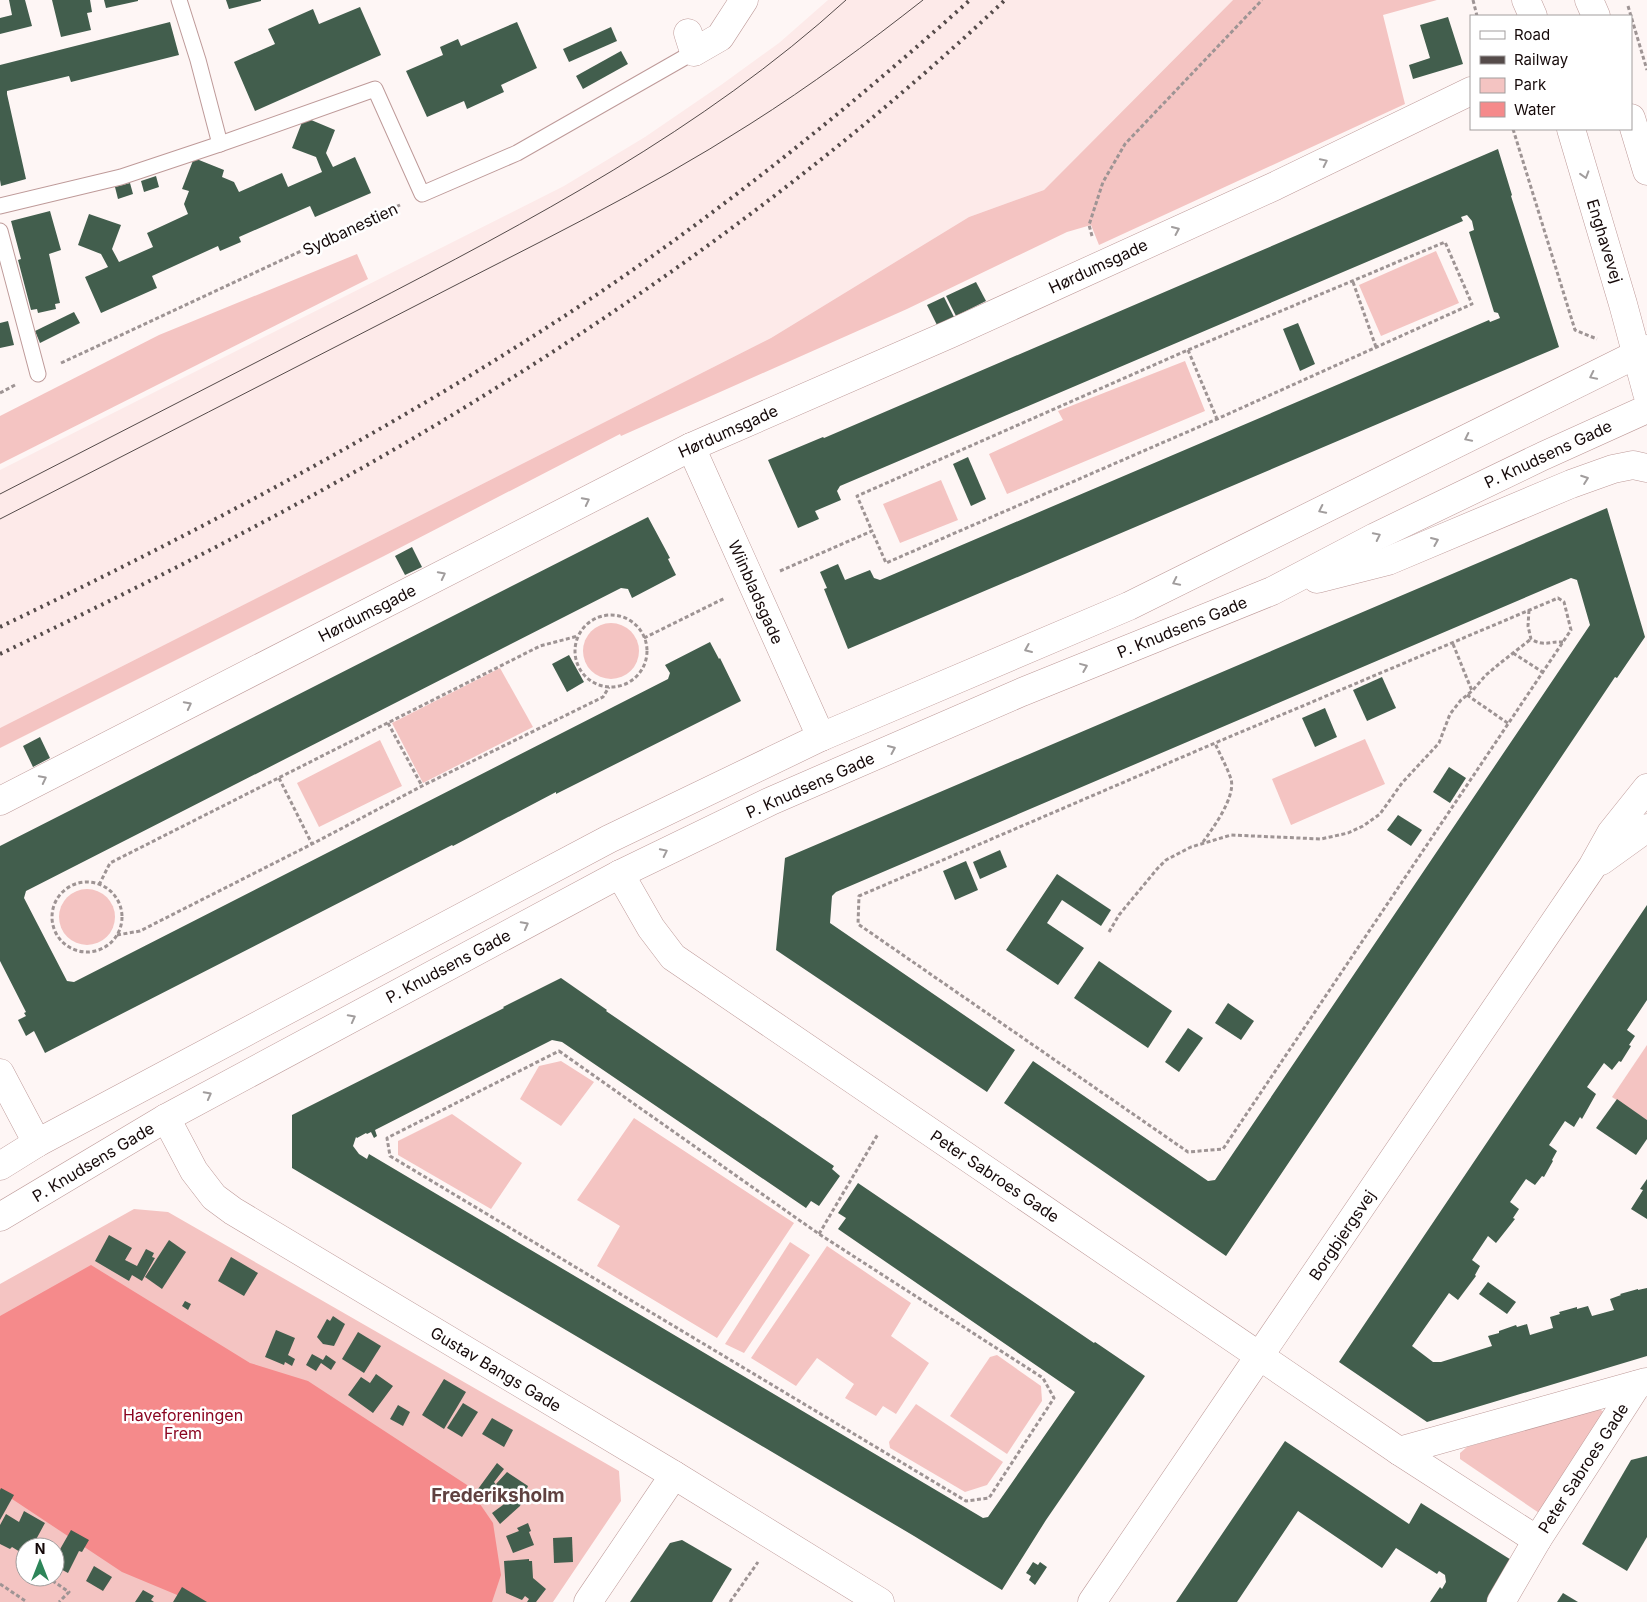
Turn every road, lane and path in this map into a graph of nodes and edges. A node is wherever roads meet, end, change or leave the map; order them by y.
1 (180, 0) edge
2 (744, 0) edge
3 (1262, 0) edge
4 (1472, 0) edge
5 (1526, 0) edge
6 (1589, 0) edge
7 (1626, 0) edge
8 (1477, 15) edge
9 (1533, 15) edge
10 (1596, 15) edge
11 (1630, 15) edge
12 (1632, 20) edge
13 (691, 42) joint
14 (1647, 70) edge
15 (1470, 91) edge
16 (1632, 121) edge
17 (1513, 130) edge
18 (1571, 130) edge
19 (220, 144) junction
20 (1647, 172) edge
21 (422, 194) junction
22 (0, 206) edge
23 (0, 231) edge
24 (1100, 265) junction
25 (1353, 282) junction
26 (1376, 347) junction
27 (1188, 350) junction
28 (1642, 352) edge
29 (38, 374) junction
30 (0, 393) edge
31 (1647, 393) edge
32 (1647, 409) edge
33 (1217, 419) junction
34 (691, 446) junction
35 (1647, 468) edge
36 (872, 531) junction
37 (752, 584) junction
38 (1272, 590) junction
39 (1529, 610) junction
40 (578, 636) junction
41 (644, 638) junction
42 (1531, 639) junction
43 (1563, 642) junction
44 (1453, 644) junction
45 (1513, 654) junction
46 (1544, 673) junction
47 (609, 687) junction
48 (1472, 691) junction
49 (1467, 695) junction
50 (388, 723) junction
51 (1508, 724) junction
52 (821, 737) junction
53 (1214, 743) junction
54 (279, 778) junction
55 (422, 786) junction
56 (1647, 788) edge
57 (0, 801) edge
58 (1647, 828) edge
59 (1203, 843) junction
60 (312, 844) junction
61 (1592, 867) junction
62 (620, 874) junction
63 (99, 885) junction
64 (1109, 932) dead end
65 (117, 935) junction
66 (0, 1073) edge
67 (894, 1107) junction
68 (166, 1118) junction
69 (37, 1143) junction
70 (0, 1166) edge
71 (0, 1217) edge
72 (819, 1234) junction
73 (1260, 1356) junction
74 (1642, 1383) edge
75 (1399, 1451) junction
76 (674, 1474) junction
77 (776, 1537) junction
78 (1537, 1540) junction
79 (0, 1584) edge
80 (62, 1587) edge
81 (869, 1595) edge
82 (28, 1602) edge
83 (59, 1602) edge
84 (588, 1602) edge
85 (730, 1602) edge
86 (1092, 1602) edge
87 (1501, 1602) edge

1 - 19 lane
2 - 13 street
3 - 24 path
4 - 8 path
5 - 9 street
6 - 10 street
7 - 11 path
12 - 14 path
13 - 21 lane
24 -> 15 street, Hørdumsgade
16 - 20 street
17 - 28 path
18 -> 28 street, Enghavevej
19 - 21 lane
19 - 22 lane
21 - 29 path, Sydbanestien
23 - 29 lane
24 - 34 street, Hørdumsgade
25 - 26 path
25 - 26 path
25 - 27 path
26 - 33 path
27 - 33 path
27 - 36 path
28 - 31 street, Enghavevej
28 -> 52 street
29 - 30 path, Sydbanestien
38 -> 32 street, P. Knudsens Gade
33 - 36 path
34 - 37 street, Wiinbladsgade
57 -> 34 street, Hørdumsgade
38 -> 35 street
36 - 37 path
37 - 41 path
37 - 52 street, Wiinbladsgade
62 -> 38 street, P. Knudsens Gade
39 - 42 path
39 - 43 path
39 - 44 path
40 - 41 path
40 - 47 path
40 - 50 path
41 - 47 path
42 - 43 path
42 - 45 path
43 - 46 path
44 - 48 path
44 - 53 path
45 - 46 path
45 - 48 path
46 - 51 path
47 - 55 path
48 - 49 path
49 - 51 path
49 - 59 path
50 - 54 path
50 - 55 path
51 - 53 path
52 - 69 street
53 - 59 path
54 - 60 path
54 - 63 path
55 - 60 path
56 - 61 street, Borgbjergsvej
58 - 61 street, Borgbjergsvej
59 - 64 path
60 - 65 path
61 - 73 street, Borgbjergsvej
62 - 67 street, Peter Sabroes Gade
68 -> 62 street, P. Knudsens Gade
63 - 65 path
63 - 65 path
66 - 69 street
67 - 72 path
67 - 73 street, Peter Sabroes Gade
68 - 71 street, P. Knudsens Gade
68 - 76 street, Gustav Bangs Gade
69 - 70 street
72 - 72 path
73 - 75 street, Peter Sabroes Gade
73 - 86 street, Borgbjergsvej
74 - 75 street, Peter Sabroes Gade
74 - 78 street, Peter Sabroes Gade
75 - 78 street, Peter Sabroes Gade
76 - 77 street, Gustav Bangs Gade
76 - 84 street
77 - 81 street, Gustav Bangs Gade
77 - 85 path
78 - 87 street
79 - 82 path
80 - 83 path

